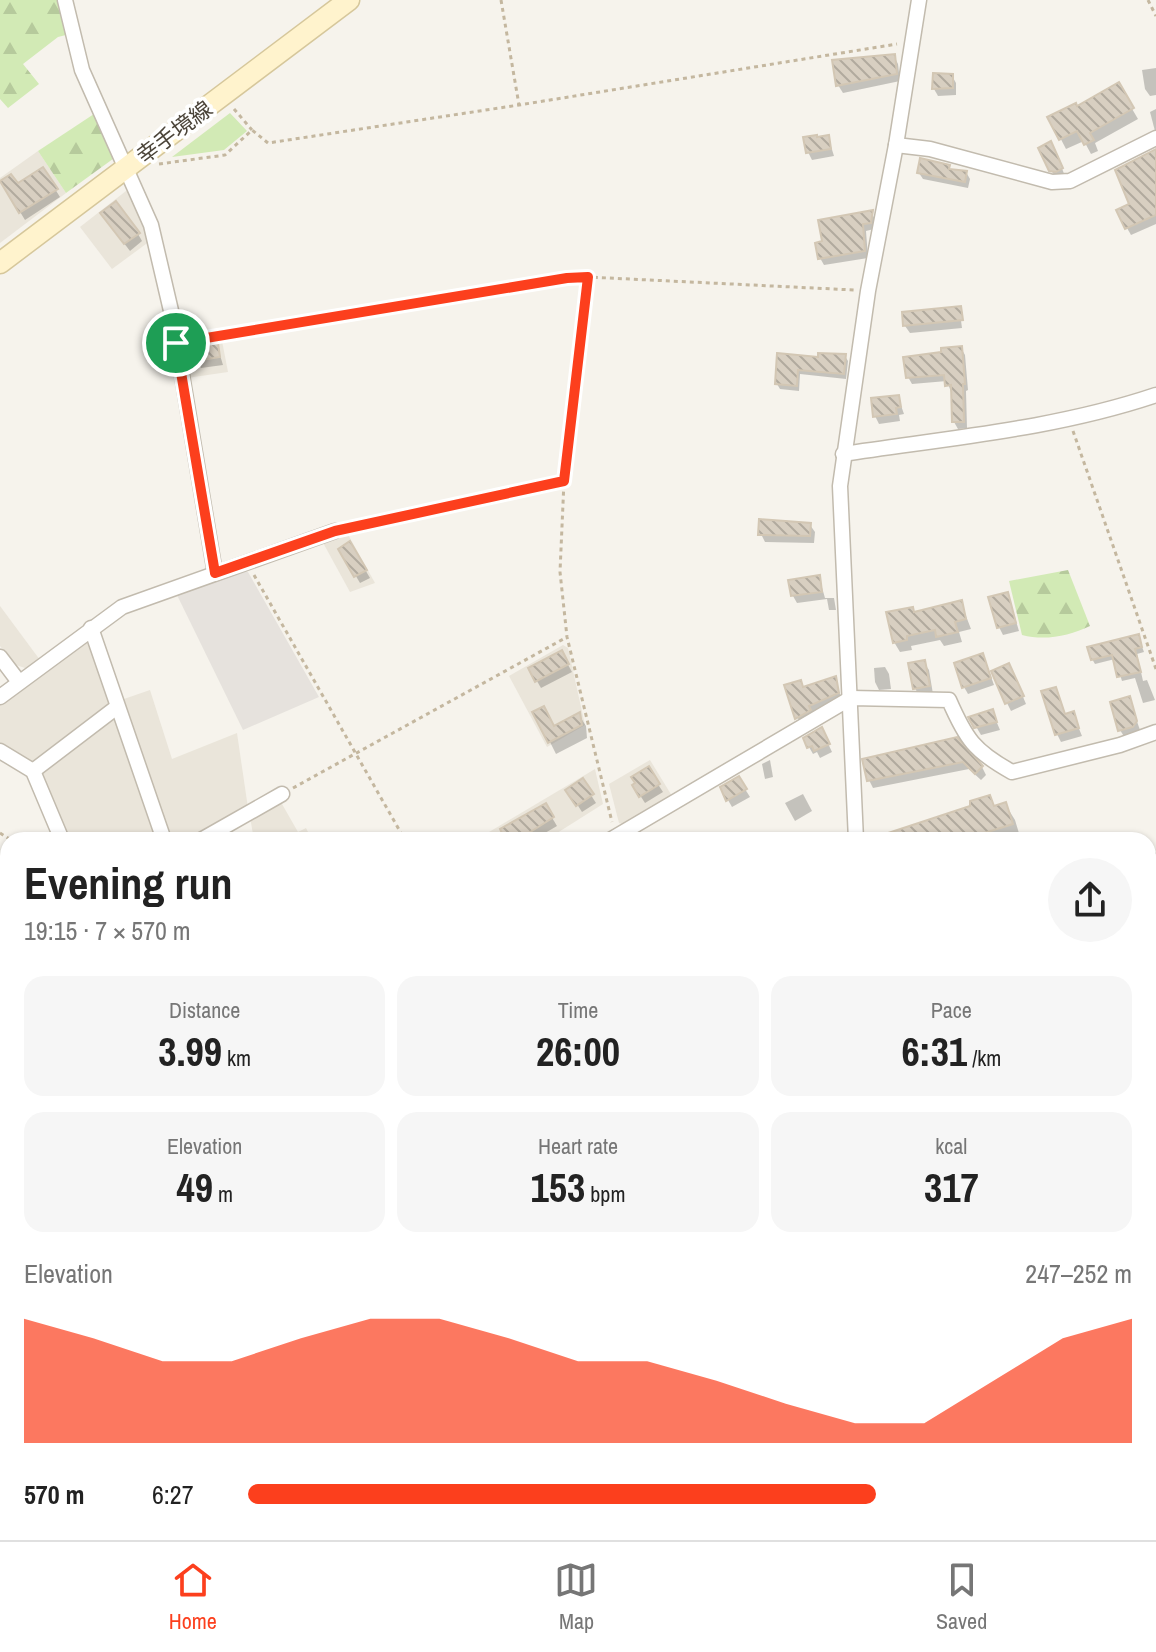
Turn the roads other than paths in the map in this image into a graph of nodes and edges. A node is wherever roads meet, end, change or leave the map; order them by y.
1 (65, 0) edge
2 (349, 0) edge
3 (919, 0) edge
4 (1156, 138) edge
5 (896, 145) junction
6 (127, 168) junction
7 (0, 263) edge
8 (1156, 395) edge
9 (843, 454) junction
10 (335, 531) road end
11 (215, 573) junction
12 (91, 628) junction
13 (0, 657) edge
14 (19, 682) junction
15 (0, 697) edge
16 (851, 698) junction
17 (117, 707) junction
18 (1156, 732) edge
19 (0, 751) edge
20 (33, 771) junction
21 (282, 794) road end
22 (59, 832) edge
23 (161, 832) edge
24 (215, 832) edge
25 (623, 832) edge
26 (856, 832) edge

1 - 6 street
2 - 6 main road, 幸手境線
3 - 5 street
4 - 5 street
5 - 9 street
6 - 7 main road, 幸手境線
6 - 11 street
8 - 9 street
9 - 16 street
10 - 11 street
11 - 12 street
12 - 14 street
12 - 17 street
13 - 14 street
14 - 15 street
16 - 18 street
16 - 25 street
16 - 26 street
17 - 20 street
17 - 23 street
19 - 20 street
20 - 22 street
21 - 24 street

